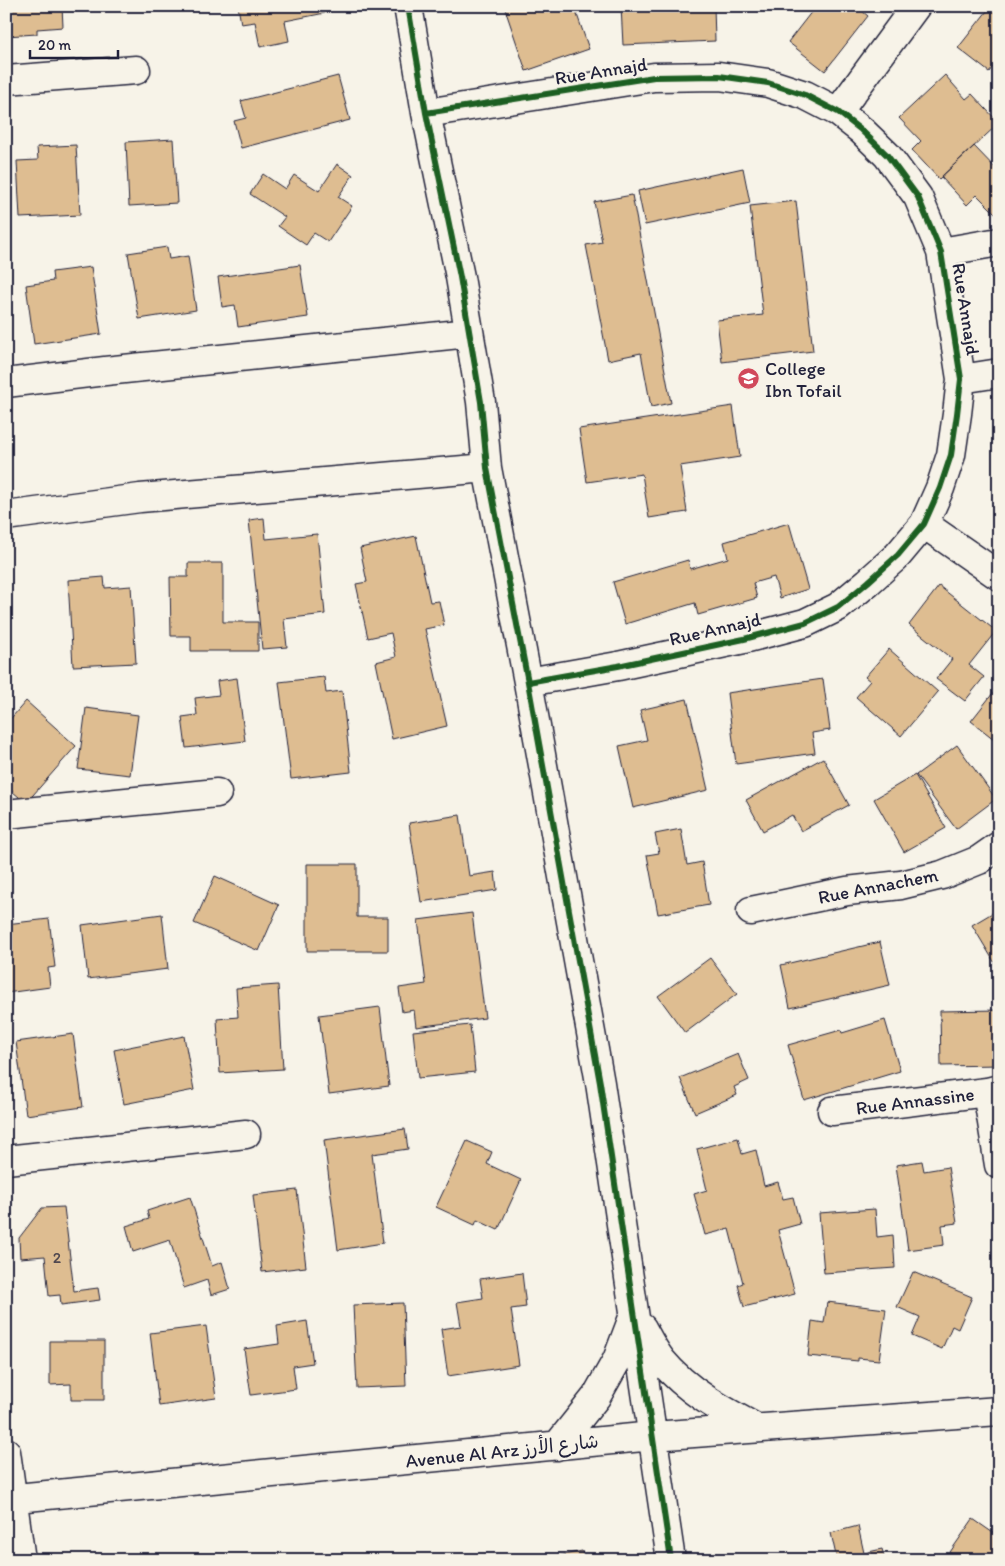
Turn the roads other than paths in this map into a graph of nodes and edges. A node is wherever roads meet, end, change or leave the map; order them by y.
1 (408, 6) edge
2 (916, 6) edge
3 (136, 70) dead end
4 (6, 80) edge
5 (838, 112) junction
6 (426, 113) junction
7 (999, 242) edge
8 (942, 252) junction
9 (469, 333) junction
10 (999, 373) edge
11 (961, 379) junction
12 (6, 383) edge
13 (487, 468) junction
14 (6, 516) edge
15 (924, 524) junction
16 (999, 576) edge
17 (528, 682) junction
18 (217, 793) dead end
19 (6, 814) edge
20 (999, 846) edge
21 (751, 911) dead end
22 (993, 1091) edge
23 (832, 1111) dead end
24 (246, 1134) dead end
25 (6, 1160) edge
26 (999, 1164) edge
27 (634, 1314) junction
28 (999, 1411) edge
29 (756, 1428) junction
30 (653, 1436) junction
31 (557, 1446) junction
32 (6, 1452) edge
33 (9, 1499) edge
34 (21, 1560) edge
35 (671, 1560) edge

1 - 6 street
2 - 5 street
3 - 4 street
5 - 6 street, Rue Annajd
5 - 8 street, Rue Annajd
6 - 9 street
7 - 8 street
8 - 11 street, Rue Annajd
9 - 12 street
9 - 13 street
10 - 11 street
11 - 15 street, Rue Annajd
13 - 14 street
13 - 17 street
15 - 16 street
15 - 17 street, Rue Annajd
17 - 27 street
18 - 19 street
20 - 21 street, Rue Annachem
22 - 23 street, Rue Annassine
22 - 26 street
24 - 25 street
27 - 29 street
27 - 30 street
27 - 31 street
28 - 29 street, Avenue Al Arz شارع الأرز
29 - 30 street, Avenue Al Arz شارع الأرز
30 - 31 street, Avenue Al Arz شارع الأرز
30 - 35 street
31 - 33 street, Avenue Al Arz شارع الأرز
32 - 33 street
33 - 34 street

